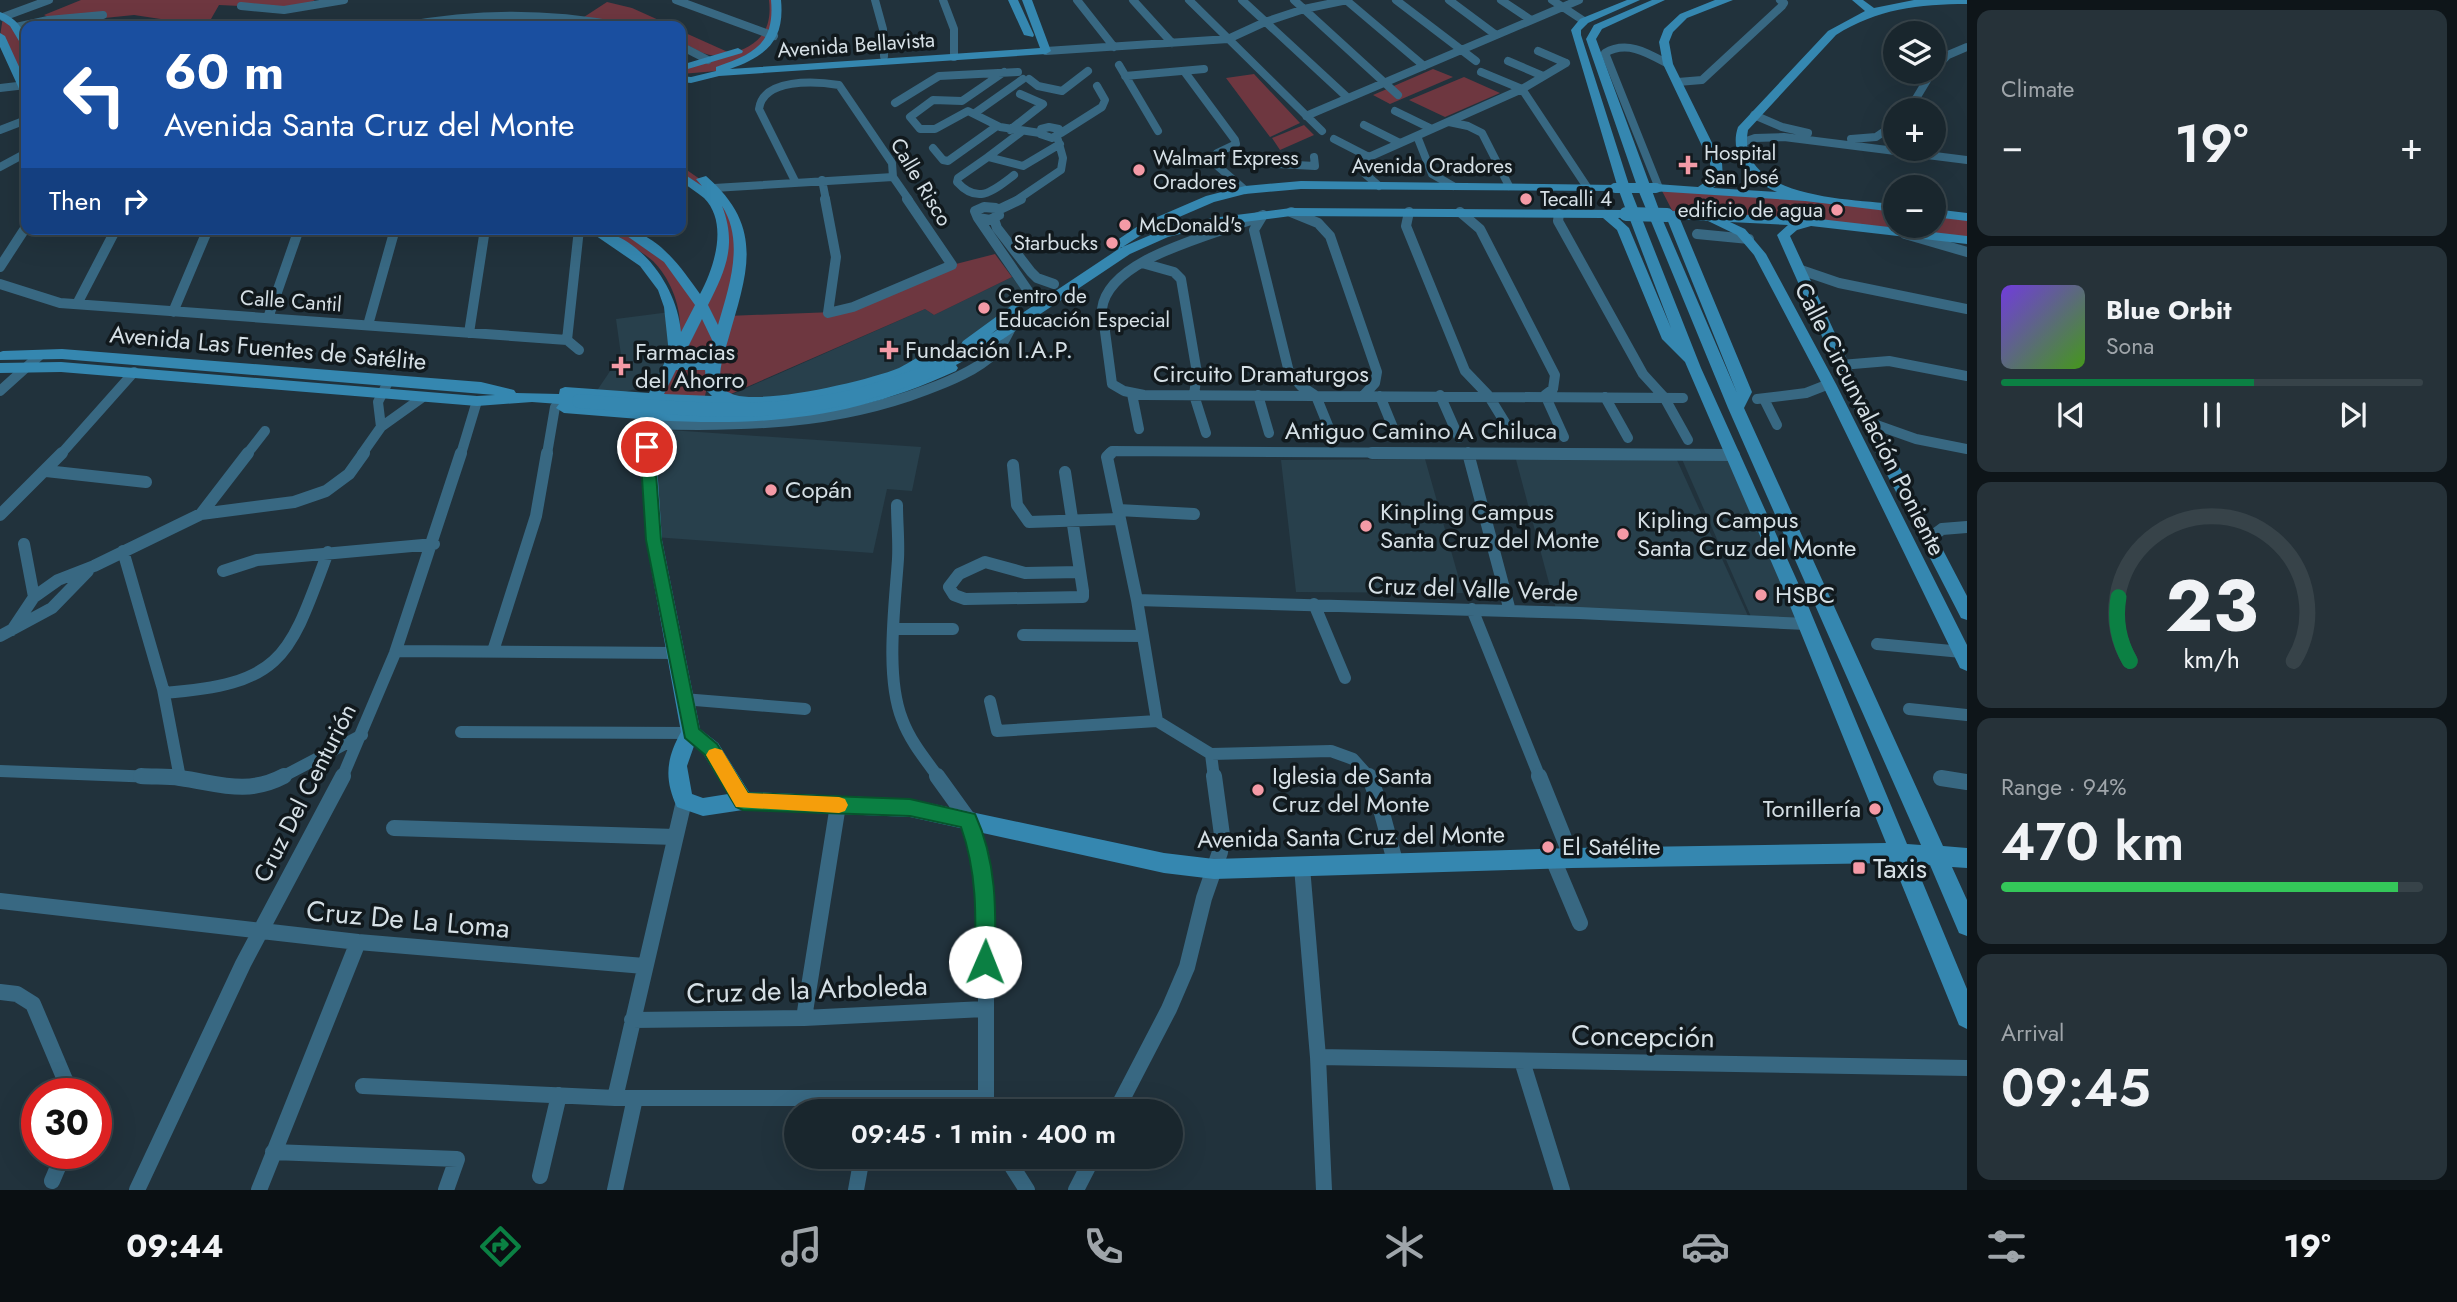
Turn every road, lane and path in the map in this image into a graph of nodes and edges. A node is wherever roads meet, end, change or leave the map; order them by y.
1 (49, 0) edge
2 (344, 0) edge
3 (676, 0) edge
4 (769, 0) edge
5 (776, 0) edge
6 (875, 0) edge
7 (943, 0) edge
8 (1013, 0) edge
9 (1027, 0) edge
10 (1077, 0) edge
11 (1133, 0) edge
12 (1189, 0) edge
13 (1242, 0) edge
14 (1294, 0) edge
15 (1346, 0) edge
16 (1396, 0) edge
17 (1449, 0) edge
18 (1502, 0) edge
19 (1552, 0) edge
20 (1579, 0) edge
21 (1635, 0) edge
22 (1660, 0) edge
23 (1728, 0) edge
24 (1780, 0) edge
25 (1857, 0) edge
26 (1967, 1) edge
27 (241, 6) dead end
28 (1872, 6) edge
29 (1563, 7) junction
30 (1304, 9) junction
31 (103, 15) dead end
32 (1, 20) edge
33 (1531, 20) junction
34 (43, 21) edge
35 (436, 21) edge
36 (596, 21) edge
37 (1265, 22) junction
38 (1584, 22) junction
39 (21, 26) edge
40 (16, 27) junction
41 (769, 35) junction
42 (1496, 35) junction
43 (0, 36) edge
44 (21, 36) edge
45 (1228, 39) junction
46 (1172, 43) junction
47 (1114, 47) junction
48 (1967, 47) edge
49 (686, 49) edge
50 (1040, 49) junction
51 (1460, 50) junction
52 (1538, 51) dead end
53 (733, 54) junction
54 (954, 54) junction
55 (884, 56) junction
56 (1946, 57) edge
57 (744, 58) junction
58 (708, 60) junction
59 (1018, 60) dead end
60 (1476, 61) dead end
61 (1508, 61) dead end
62 (1668, 64) junction
63 (1118, 65) dead end
64 (1424, 66) junction
65 (686, 67) edge
66 (721, 69) junction
67 (1204, 69) dead end
68 (1088, 71) dead end
69 (1184, 71) junction
70 (1003, 72) junction
71 (1481, 72) dead end
72 (1023, 75) junction
73 (1125, 76) junction
74 (1543, 76) junction
75 (686, 78) edge
76 (686, 78) edge
77 (21, 80) edge
78 (1386, 82) junction
79 (1678, 82) junction
80 (1097, 86) dead end
81 (0, 88) edge
82 (21, 88) edge
83 (1522, 89) junction
84 (1020, 94) dead end
85 (1398, 95) dead end
86 (1348, 98) junction
87 (895, 103) dead end
88 (1395, 111) dead end
89 (975, 113) junction
90 (1754, 115) junction
91 (1306, 116) junction
92 (21, 122) edge
93 (1449, 122) junction
94 (1364, 125) dead end
95 (997, 126) junction
96 (1782, 127) junction
97 (1432, 129) junction
98 (0, 130) edge
99 (1010, 130) junction
100 (1158, 131) dead end
101 (1322, 131) dead end
102 (1021, 132) junction
103 (1040, 133) joint
104 (1881, 135) edge
105 (1417, 136) junction
106 (1784, 137) junction
107 (1059, 138) junction
108 (1334, 139) dead end
109 (1400, 143) junction
110 (1741, 143) junction
111 (933, 148) dead end
112 (1883, 148) edge
113 (1946, 151) edge
114 (21, 156) edge
115 (1946, 156) edge
116 (988, 157) junction
117 (1314, 157) dead end
118 (1369, 157) junction
119 (1967, 159) edge
120 (1716, 163) junction
121 (1277, 164) dead end
122 (1747, 165) junction
123 (1296, 166) junction
124 (0, 167) edge
125 (686, 168) edge
126 (1014, 175) dead end
127 (893, 177) junction
128 (686, 180) edge
129 (822, 180) junction
130 (795, 181) junction
131 (1319, 185) junction
132 (1301, 186) junction
133 (1379, 186) junction
134 (1410, 186) junction
135 (1453, 186) junction
136 (1509, 186) junction
137 (1558, 186) junction
138 (1587, 187) junction
139 (714, 188) junction
140 (1658, 188) junction
141 (1245, 190) junction
142 (1702, 190) junction
143 (989, 194) junction
144 (1805, 197) junction
145 (1210, 199) junction
146 (1013, 203) junction
147 (1883, 207) edge
148 (1291, 212) junction
149 (1332, 212) junction
150 (1413, 212) junction
151 (1460, 212) junction
152 (996, 214) junction
153 (1563, 214) junction
154 (1606, 214) junction
155 (1946, 214) edge
156 (1263, 215) junction
157 (1669, 215) junction
158 (1709, 216) junction
159 (1967, 217) edge
160 (1230, 218) junction
161 (1811, 222) junction
162 (1883, 230) edge
163 (1697, 234) dead end
164 (21, 235) edge
165 (113, 235) edge
166 (205, 235) edge
167 (297, 235) edge
168 (393, 235) edge
169 (484, 235) edge
170 (578, 235) edge
171 (603, 235) edge
172 (632, 235) edge
173 (1745, 235) junction
174 (1783, 235) junction
175 (1919, 238) edge
176 (1946, 238) edge
177 (1967, 240) edge
178 (1967, 252) edge
179 (1142, 263) junction
180 (0, 267) edge
181 (1798, 269) junction
182 (1054, 284) junction
183 (0, 285) edge
184 (1033, 298) junction
185 (705, 299) junction
186 (732, 299) junction
187 (77, 304) junction
188 (1967, 309) edge
189 (173, 312) junction
190 (268, 318) junction
191 (1013, 324) junction
192 (368, 325) junction
193 (982, 331) junction
194 (469, 333) junction
195 (998, 337) junction
196 (567, 340) junction
197 (720, 342) junction
198 (579, 350) dead end
199 (40, 355) junction
200 (0, 356) edge
201 (672, 364) junction
202 (944, 364) junction
203 (1841, 365) junction
204 (713, 366) junction
205 (0, 368) edge
206 (26, 368) junction
207 (1694, 368) junction
208 (134, 372) junction
209 (305, 373) junction
210 (1967, 376) edge
211 (390, 380) junction
212 (1829, 384) junction
213 (293, 387) junction
214 (0, 391) edge
215 (380, 394) junction
216 (479, 394) junction
217 (1132, 394) junction
218 (614, 395) junction
219 (1194, 395) junction
220 (1258, 395) junction
221 (1488, 395) junction
222 (1545, 395) junction
223 (1317, 396) junction
224 (1363, 396) junction
225 (1380, 396) junction
226 (1440, 396) junction
227 (423, 397) junction
228 (1605, 397) junction
229 (1664, 397) junction
230 (713, 398) junction
231 (1683, 398) dead end
232 (555, 407) junction
233 (1736, 408) junction
234 (601, 411) junction
235 (648, 412) junction
236 (709, 419) junction
237 (1868, 422) junction
238 (1777, 425) dead end
239 (381, 427) junction
240 (1139, 429) dead end
241 (1509, 429) dead end
242 (265, 431) dead end
243 (1206, 433) dead end
244 (1269, 433) dead end
245 (1331, 433) dead end
246 (1396, 435) dead end
247 (1564, 437) dead end
248 (1459, 438) dead end
249 (1628, 438) dead end
250 (1688, 440) dead end
251 (1967, 449) edge
252 (1468, 453) junction
253 (1734, 455) junction
254 (1013, 465) dead end
255 (46, 471) junction
256 (1065, 472) dead end
257 (146, 482) dead end
258 (897, 505) dead end
259 (201, 514) junction
260 (1194, 514) dead end
261 (0, 515) edge
262 (1119, 515) junction
263 (1074, 522) junction
264 (1967, 527) edge
265 (1930, 538) junction
266 (24, 544) dead end
267 (434, 544) junction
268 (406, 546) joint
269 (122, 551) junction
270 (328, 552) junction
271 (94, 566) junction
272 (223, 571) dead end
273 (1080, 572) junction
274 (34, 597) junction
275 (1137, 600) junction
276 (1314, 604) junction
277 (1472, 610) junction
278 (1510, 611) junction
279 (1967, 613) edge
280 (1806, 624) junction
281 (893, 629) junction
282 (953, 629) dead end
283 (6, 633) edge
284 (1023, 635) dead end
285 (1142, 636) junction
286 (1877, 644) dead end
287 (397, 651) junction
288 (493, 651) junction
289 (676, 653) junction
290 (1964, 658) edge
291 (1345, 678) dead end
292 (164, 693) junction
293 (683, 699) junction
294 (990, 701) dead end
295 (805, 709) dead end
296 (1909, 709) dead end
297 (1967, 715) edge
298 (1157, 721) junction
299 (461, 732) dead end
300 (691, 733) junction
301 (363, 734) junction
302 (1211, 754) junction
303 (0, 771) edge
304 (180, 778) junction
305 (1941, 778) dead end
306 (1967, 782) edge
307 (684, 801) junction
308 (743, 801) junction
309 (838, 805) junction
310 (968, 820) junction
311 (394, 828) dead end
312 (674, 837) junction
313 (1898, 853) junction
314 (1937, 855) junction
315 (1967, 858) edge
316 (1562, 859) junction
317 (1396, 865) junction
318 (1302, 867) junction
319 (1214, 869) junction
320 (0, 901) edge
321 (1580, 923) dead end
322 (1967, 925) edge
323 (259, 932) junction
324 (358, 942) junction
325 (644, 966) junction
326 (0, 992) edge
327 (984, 1009) junction
328 (1967, 1017) edge
329 (803, 1018) junction
330 (632, 1020) junction
331 (1318, 1057) junction
332 (1522, 1060) junction
333 (1967, 1068) edge
334 (64, 1078) edge
335 (363, 1086) dead end
336 (559, 1095) junction
337 (615, 1098) junction
338 (635, 1098) junction
339 (988, 1099) edge
340 (1122, 1099) edge
341 (784, 1103) edge
342 (273, 1152) junction
343 (57, 1169) edge
344 (860, 1169) edge
345 (1014, 1169) edge
346 (1087, 1169) edge
347 (540, 1176) dead end
348 (52, 1181) dead end
349 (1328, 1189) edge
350 (137, 1190) edge
351 (259, 1190) edge
352 (446, 1190) edge
353 (615, 1190) edge
354 (856, 1190) edge
355 (1027, 1190) edge
356 (1076, 1190) edge
357 (1562, 1190) edge

1 - 32 street
2 - 27 street
3 - 41 street, Avenida Bellavista
4 - 41 main road
5 - 41 main road
6 - 55 street
7 - 54 street
8 - 50 main road
9 - 50 main road
10 - 47 street
11 - 46 street
12 - 45 street
13 - 37 street
14 - 30 street
15 - 30 street
15 - 64 street
16 - 51 street
17 - 42 street
18 - 33 street
19 - 29 street
20 - 29 street
21 - 38 main road
22 - 233 main road
23 - 62 main road
24 - 79 street
25 - 28 main road
26 - 28 main road
28 - 90 main road
29 - 33 street
29 - 38 street
30 - 37 street
30 - 78 street
31 - 34 street
32 - 40 main road
33 - 42 street
35 - 36 street
37 - 45 street
37 - 86 street
38 - 207 main road
39 - 40 street
40 - 44 main road
41 - 53 main road
41 - 57 main road
42 - 51 street
43 - 77 main road
45 - 46 street
45 - 91 street
46 - 47 street
47 - 50 street
48 - 56 street
49 - 58 street
50 - 54 main road, Avenida Bellavista
51 - 60 street
51 - 64 street
52 - 74 street
53 - 57 main road
53 - 58 main road
54 - 55 main road, Avenida Bellavista
54 - 75 main road, Avenida Bellavista
55 - 66 main road, Avenida Bellavista
57 - 66 main road
58 - 65 main road
59 - 72 street
61 - 74 street
62 - 79 main road
62 - 140 street
63 - 73 street
64 - 78 street
66 - 76 main road
67 - 69 street
68 - 72 street
69 - 73 street
69 - 141 street
70 - 72 street
70 - 87 street
70 - 89 street
71 - 83 street
72 - 89 street
73 - 100 street
74 - 83 street
78 - 85 street
78 - 86 street
79 - 120 main road
80 - 107 street
81 - 82 street
83 - 93 street
83 - 138 street
84 - 99 street
86 - 91 street
88 - 97 street
89 - 95 street
90 - 96 street
90 - 110 main road
91 - 101 street
92 - 98 street
93 - 97 street
93 - 136 street
94 - 109 street
95 - 99 street
95 - 111 street
96 - 104 street
96 - 106 street
97 - 105 street
99 - 102 street
102 - 103 street
102 - 116 street
103 - 107 street
105 - 109 street
105 - 135 street
106 - 110 street
106 - 112 street
107 - 116 street
107 - 146 street
108 - 118 street
109 - 118 street
110 - 122 main road
113 - 119 street
114 - 124 street
115 - 119 street
116 - 143 street
117 - 123 street
118 - 133 street
120 - 122 main road
120 - 142 main road
121 - 123 street
122 - 144 main road
123 - 132 street
125 - 139 main road
126 - 143 street
127 - 129 street
127 - 129 street, Calle Risco
127 - 130 street, Calle Risco
128 - 185 main road
129 - 130 street
130 - 139 street
131 - 132 main road, Avenida Oradores
131 - 133 main road, Avenida Oradores
131 - 149 main road
132 - 141 main road, Avenida Oradores
133 - 134 main road, Avenida Oradores
134 - 135 main road, Avenida Oradores
134 - 150 main road
135 - 136 main road, Avenida Oradores
136 - 137 main road, Avenida Oradores
137 - 138 main road, Avenida Oradores
137 - 153 main road
138 - 140 main road, Avenida Oradores, bridge
139 - 186 main road
140 - 142 main road, Avenida Oradores
141 - 145 main road, Avenida Oradores
142 - 144 main road, Avenida Oradores
143 - 146 street
144 - 147 main road
145 - 160 main road
145 - 182 main road, Avenida Las Fuentes de Satélite
146 - 152 street
148 - 149 main road, Circuito Dramaturgos
148 - 156 main road, Circuito Dramaturgos
148 - 224 street
149 - 150 main road, Circuito Dramaturgos
150 - 151 main road, Circuito Dramaturgos
150 - 221 street
151 - 153 main road, Circuito Dramaturgos
151 - 222 street
152 - 182 street
152 - 184 street, Calle Risco
153 - 154 main road, Circuito Dramaturgos
153 - 229 street
154 - 157 main road, Circuito Dramaturgos, bridge
154 - 207 main road
155 - 159 main road
156 - 160 main road, Circuito Dramaturgos
156 - 179 street, Circuito Dramaturgos
156 - 223 street
157 - 158 main road, Circuito Dramaturgos
157 - 233 main road
158 - 161 main road, Circuito Dramaturgos
158 - 173 main road
160 - 191 main road, Avenida Las Fuentes de Satélite
161 - 162 main road, Circuito Dramaturgos
161 - 174 main road
163 - 173 street
164 - 180 street
165 - 187 street
166 - 189 street
167 - 190 street
168 - 192 street
169 - 194 street
170 - 196 street
171 - 201 main road
172 - 185 main road
173 - 174 main road
173 - 212 main road, Calle Circunvalación Poniente
174 - 181 main road, Calle Circunvalación Poniente
175 - 178 street
176 - 177 main road, Circuito Dramaturgos
179 - 217 street, Circuito Dramaturgos
179 - 219 street
181 - 188 street
181 - 203 main road, Calle Circunvalación Poniente
182 - 184 main road, Avenida Las Fuentes de Satélite
183 - 187 street, Calle Cantil
184 - 193 main road, Avenida Las Fuentes de Satélite
185 - 186 main road
185 - 197 main road
185 - 201 main road
186 - 197 main road
187 - 189 street, Calle Cantil
189 - 190 street, Calle Cantil
190 - 192 street, Calle Cantil
191 - 195 main road, Avenida Las Fuentes de Satélite
191 - 235 street, Avenida Las Fuentes de Satélite
192 - 194 street, Calle Cantil
193 - 202 main road, Avenida Las Fuentes de Satélite
193 - 230 main road
194 - 196 street, Calle Cantil
195 - 202 main road, Avenida Las Fuentes de Satélite
195 - 236 main road
196 - 198 street
197 - 204 main road
199 - 200 main road, Avenida Las Fuentes de Satélite
199 - 206 street
199 - 209 main road, Avenida Las Fuentes de Satélite
201 - 204 main road
201 - 218 main road
201 - 235 main road
202 - 216 main road, Avenida Las Fuentes de Satélite, bridge
203 - 210 street
203 - 237 main road, Calle Circunvalación Poniente
204 - 230 main road
205 - 206 main road, Avenida Las Fuentes de Satélite
206 - 208 main road, Avenida Las Fuentes de Satélite
206 - 214 street
207 - 253 main road
208 - 213 main road, Avenida Las Fuentes de Satélite
208 - 255 street
209 - 211 main road, Avenida Las Fuentes de Satélite
209 - 213 main road
211 - 215 street
211 - 216 main road, Avenida Las Fuentes de Satélite
212 - 238 street
212 - 290 main road, Calle Circunvalación Poniente
213 - 215 main road, Avenida Las Fuentes de Satélite
215 - 227 main road, Avenida Las Fuentes de Satélite
215 - 239 street
216 - 218 main road
216 - 227 main road, Avenida Las Fuentes de Satélite
216 - 232 main road
216 - 267 street, Cruz Del Centurión
217 - 219 street, Circuito Dramaturgos
217 - 240 street
218 - 234 main road
218 - 235 main road
219 - 220 street, Circuito Dramaturgos
219 - 243 street
220 - 223 street, Circuito Dramaturgos
220 - 244 street
221 - 222 street, Circuito Dramaturgos
221 - 226 street, Circuito Dramaturgos
221 - 241 street
222 - 228 street, Circuito Dramaturgos
222 - 247 street
223 - 224 street, Circuito Dramaturgos
223 - 245 street
224 - 225 street, Circuito Dramaturgos
225 - 226 street, Circuito Dramaturgos
225 - 246 street
226 - 248 street
227 - 239 street
228 - 229 street, Circuito Dramaturgos
228 - 249 street
229 - 231 street, Circuito Dramaturgos
229 - 250 street
230 - 235 main road
230 - 236 main road
232 - 234 main road
232 - 288 street
233 - 314 main road
234 - 235 main road
235 - 236 main road
235 - 289 main road
237 - 251 street
237 - 265 main road, Calle Circunvalación Poniente
239 - 259 street
242 - 259 street
252 - 253 street, Antiguo Camino A Chiluca
252 - 262 street, Antiguo Camino A Chiluca
252 - 278 street
253 - 280 main road
254 - 263 street
255 - 257 street
255 - 261 street
256 - 263 street
258 - 281 street
259 - 269 street
260 - 262 street
262 - 263 street
262 - 275 street
263 - 273 street
264 - 265 street
265 - 279 main road, Calle Circunvalación Poniente
266 - 274 street
267 - 268 street
267 - 287 street, Cruz Del Centurión
268 - 270 street
269 - 271 street
269 - 292 street
270 - 272 street
270 - 292 street
271 - 274 street
271 - 283 street
273 - 273 street
274 - 283 street
275 - 276 street, Cruz del Valle Verde
275 - 285 street
276 - 277 street, Cruz del Valle Verde
276 - 291 street
277 - 278 street, Cruz del Valle Verde
277 - 316 street
278 - 280 street, Cruz del Valle Verde
280 - 313 main road
281 - 282 street
281 - 310 street
284 - 285 street
285 - 298 street
286 - 290 street
287 - 288 street
287 - 301 street, Cruz Del Centurión
288 - 289 street
289 - 293 main road
292 - 304 street
293 - 295 street
293 - 300 main road
294 - 298 street
296 - 297 street
298 - 302 street
299 - 300 street
300 - 307 main road
300 - 308 main road
301 - 304 street
301 - 323 street, Cruz Del Centurión
302 - 317 street
302 - 319 street
303 - 304 street
305 - 306 street
307 - 308 main road, Avenida Santa Cruz del Monte
307 - 312 street
308 - 309 main road, Avenida Santa Cruz del Monte
309 - 310 main road, Avenida Santa Cruz del Monte
309 - 329 street
310 - 319 main road, Avenida Santa Cruz del Monte
310 - 327 street
311 - 312 street
312 - 325 street
313 - 314 main road, Avenida Santa Cruz del Monte
313 - 316 main road, Avenida Santa Cruz del Monte
313 - 328 main road
314 - 315 main road, Avenida Santa Cruz del Monte
314 - 322 main road
316 - 317 main road, Avenida Santa Cruz del Monte
316 - 321 street
317 - 318 main road, Avenida Santa Cruz del Monte
318 - 319 main road, Avenida Santa Cruz del Monte
318 - 331 street
319 - 340 street
320 - 323 street, Cruz De La Loma
323 - 324 street, Cruz De La Loma
323 - 350 street, Cruz Del Centurión
324 - 325 street, Cruz De La Loma
324 - 342 street
325 - 330 street
326 - 334 street
327 - 329 street, Cruz de la Arboleda
327 - 339 street
329 - 330 street, Cruz de la Arboleda
330 - 337 street
331 - 332 street, Concepción
331 - 349 street
332 - 333 street, Concepción
332 - 357 street
335 - 336 street
336 - 337 street
336 - 347 street
337 - 338 street
338 - 341 street
338 - 353 street
342 - 351 street
342 - 352 street
343 - 348 street
344 - 354 street
345 - 355 street
346 - 356 street

